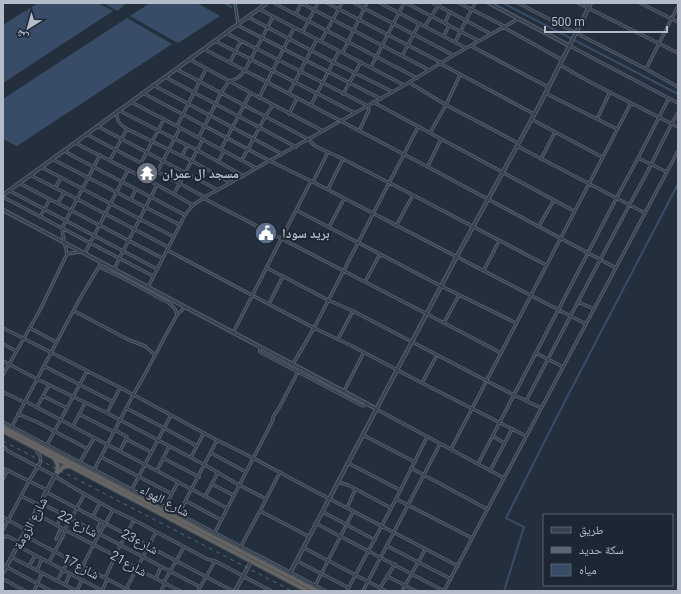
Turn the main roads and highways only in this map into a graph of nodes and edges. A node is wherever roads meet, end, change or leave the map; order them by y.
1 (3, 426) edge
2 (3, 431) edge
3 (54, 458) junction
4 (64, 460) junction
5 (70, 466) junction
6 (252, 559) junction
7 (289, 576) junction
8 (308, 591) edge
9 (317, 591) edge

1 - 4 highway, شارع الهواء
2 - 3 highway, شارع الهواء
3 - 4 highway, شارع الهواء
3 - 5 highway
4 - 5 highway, شارع الهواء
4 - 6 highway, شارع الهواء
5 - 6 highway, شارع الهواء
6 - 7 highway, شارع الهواء
7 - 8 highway, شارع الهواء
7 - 9 highway, شارع الهواء

